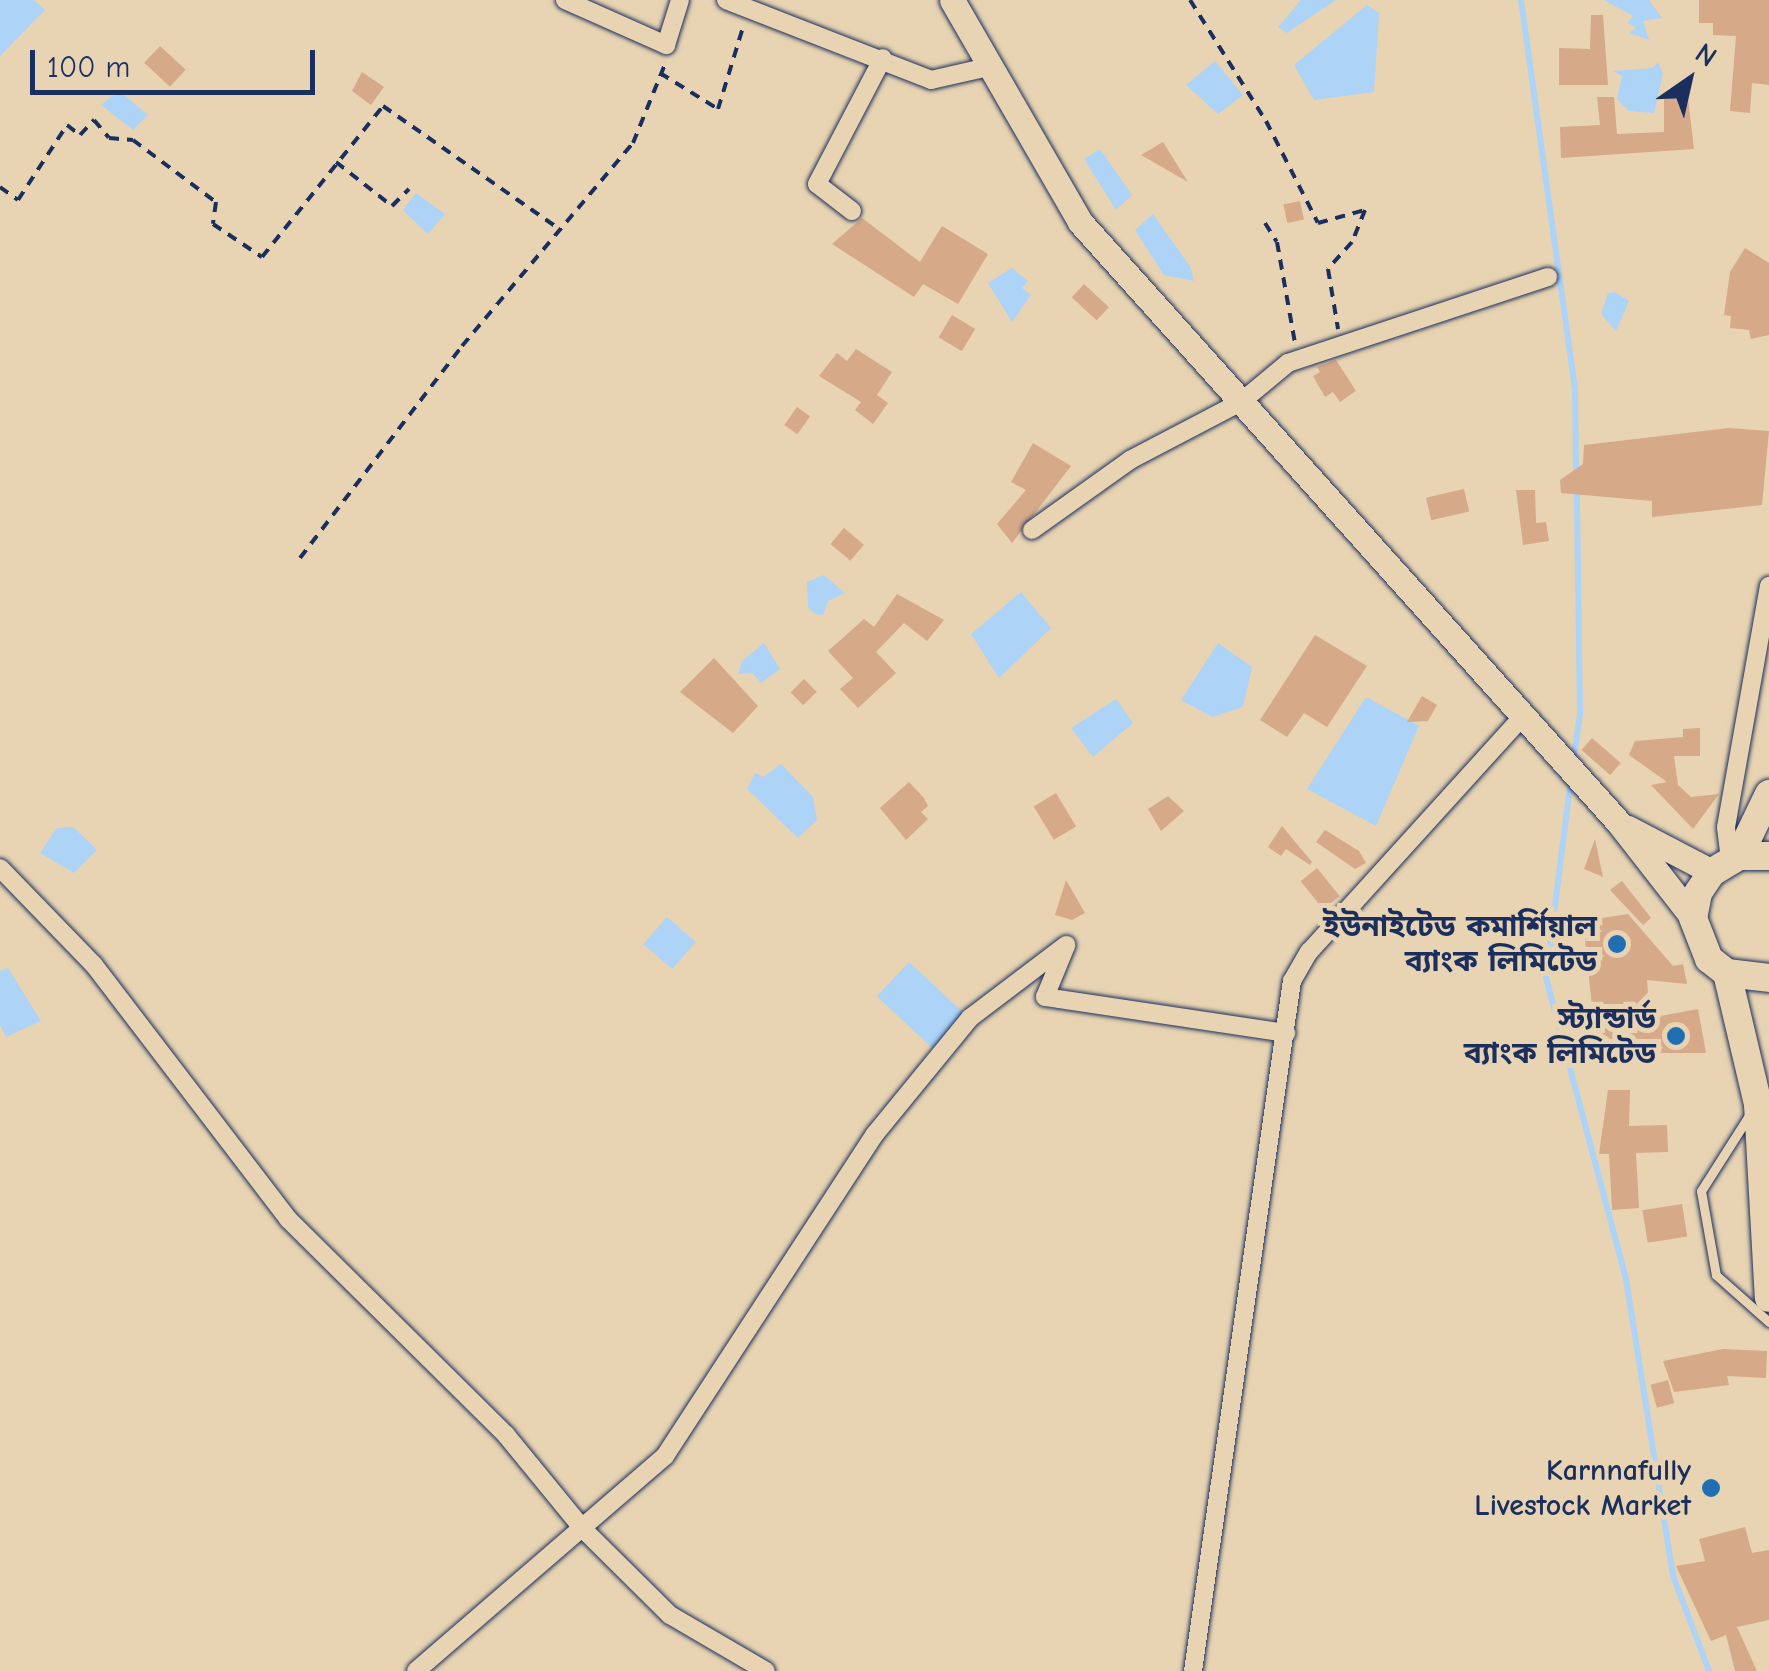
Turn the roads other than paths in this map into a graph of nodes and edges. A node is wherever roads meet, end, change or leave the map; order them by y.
1 (565, 0) edge
2 (680, 0) edge
3 (726, 0) edge
4 (952, 0) edge
5 (883, 58) junction
6 (988, 67) junction
7 (852, 211) dead end
8 (1548, 277) dead end
9 (1241, 402) junction
10 (1032, 530) dead end
11 (1769, 586) edge
12 (1523, 716) junction
13 (1769, 794) edge
14 (1620, 823) junction
15 (1769, 856) edge
16 (1727, 863) junction
17 (0, 868) edge
18 (1693, 918) junction
19 (1727, 973) junction
20 (1769, 978) edge
21 (1286, 1032) junction
22 (1758, 1104) junction
23 (1769, 1298) edge
24 (1769, 1322) edge
25 (582, 1528) junction
26 (416, 1671) edge
27 (766, 1671) edge
28 (1192, 1671) edge

1 - 2 street
3 - 5 street
4 - 6 main road
5 - 6 street
5 - 7 street
6 - 9 main road
8 - 9 street
9 - 10 street
9 - 12 main road
11 - 16 street
12 - 14 main road
12 - 21 street
13 - 16 highway
14 - 16 main road
14 - 18 main road
15 - 16 highway
16 - 18 highway
17 - 25 street
18 - 19 highway
19 - 20 highway
19 - 22 highway
21 - 25 street
21 - 28 street
22 - 23 highway
22 - 24 lane
25 - 26 street
25 - 27 street

